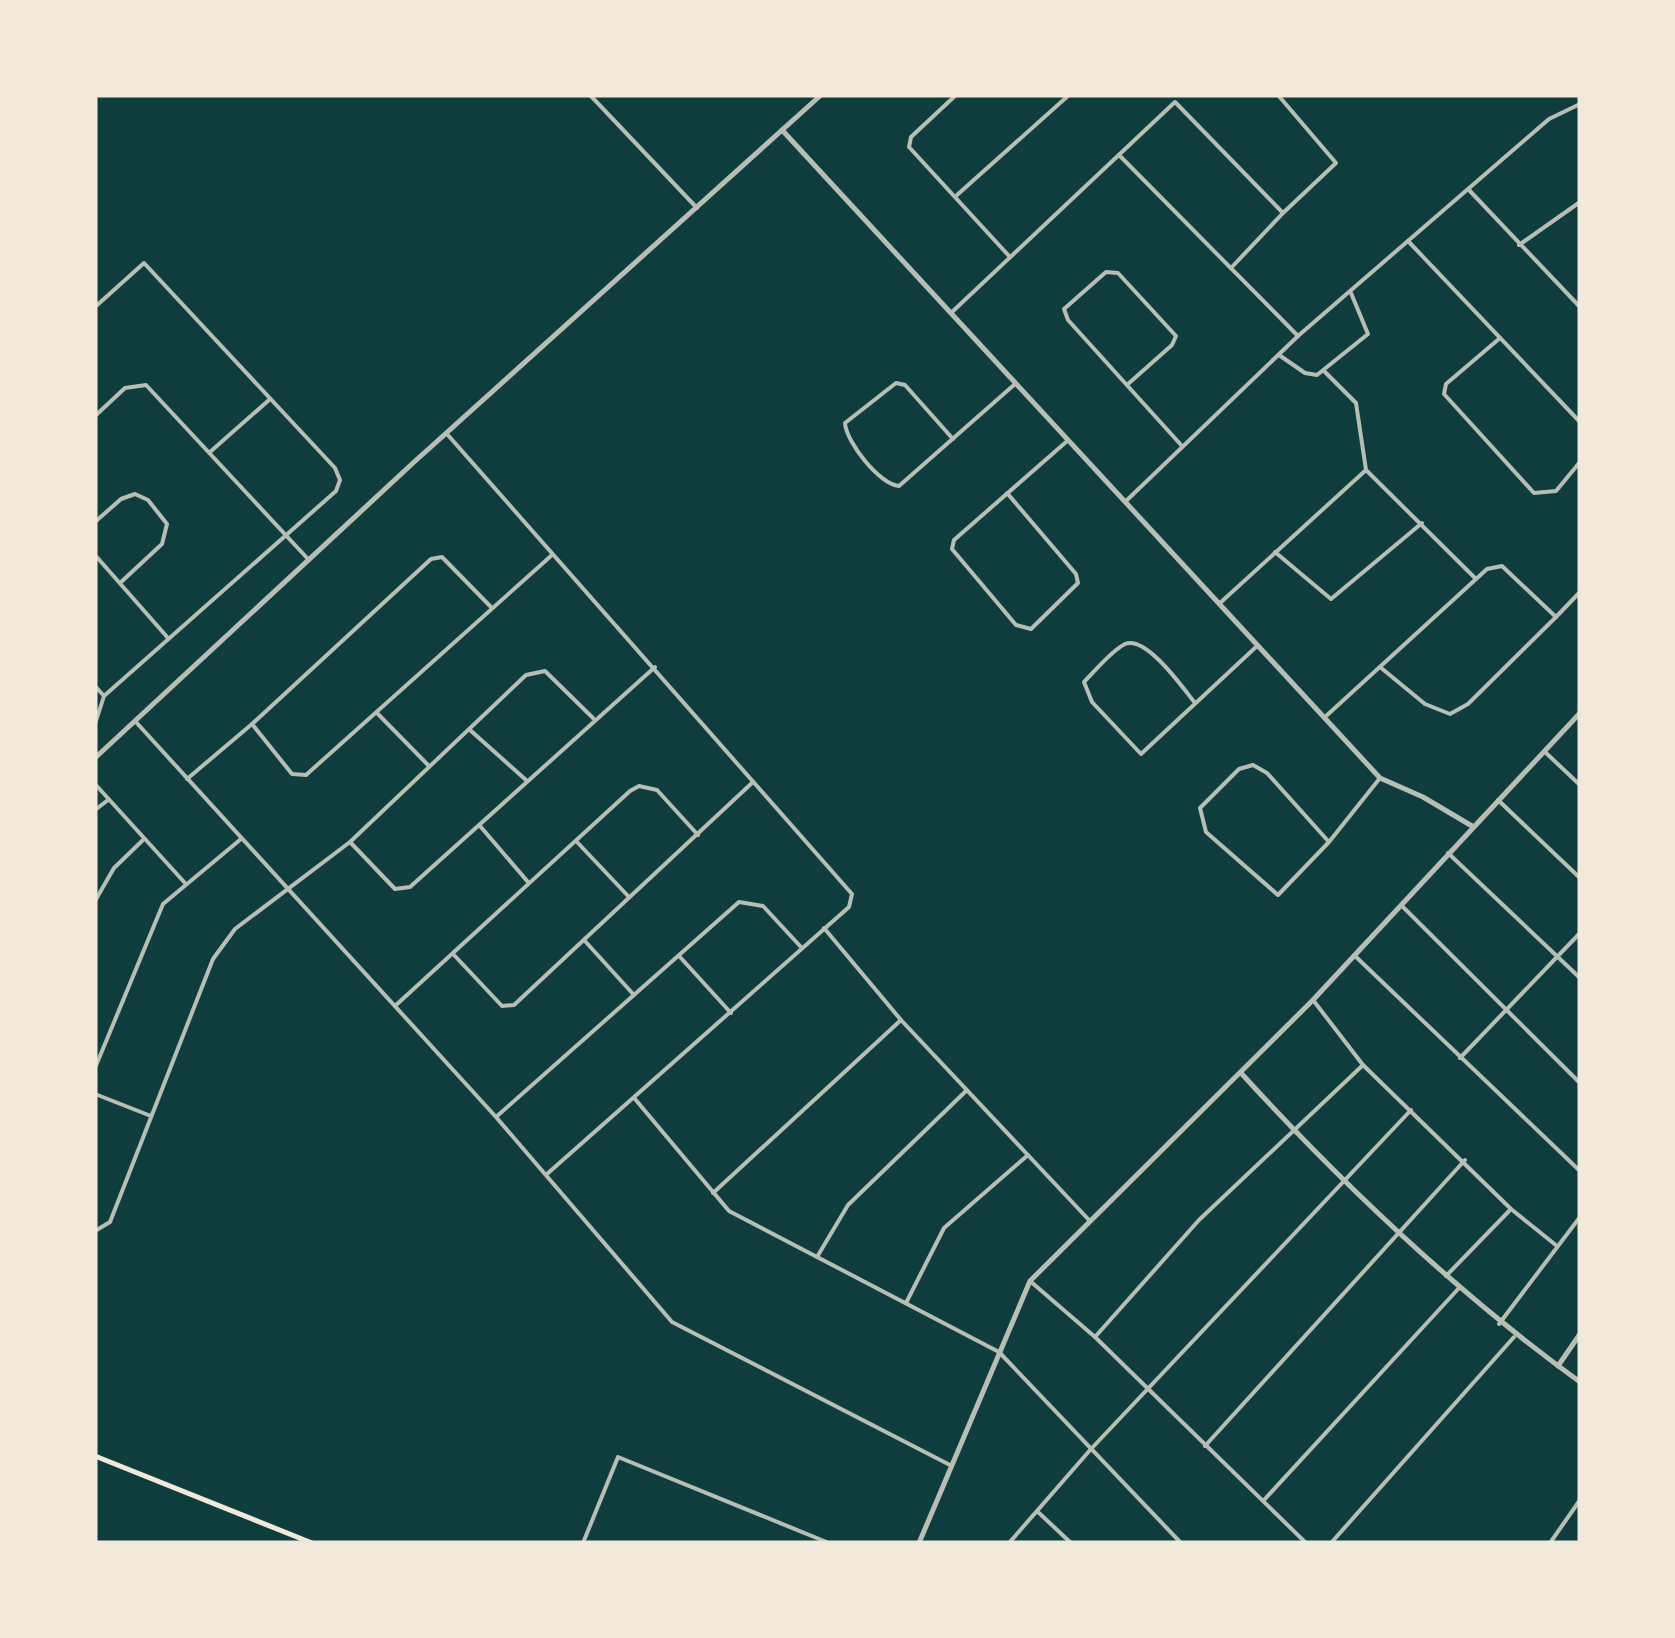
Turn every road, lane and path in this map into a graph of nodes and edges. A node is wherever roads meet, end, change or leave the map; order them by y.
1 (590, 95) edge
2 (821, 95) edge
3 (956, 95) edge
4 (1069, 95) edge
5 (1170, 95) edge
6 (1278, 95) edge
7 (1176, 102) junction
8 (1580, 104) edge
9 (782, 130) junction
10 (1119, 155) junction
11 (1469, 190) junction
12 (956, 196) junction
13 (1580, 202) edge
14 (698, 209) junction
15 (1283, 213) junction
16 (1408, 241) junction
17 (1519, 245) junction
18 (1010, 257) junction
19 (1231, 268) junction
20 (1351, 293) junction
21 (95, 307) edge
22 (1580, 307) edge
23 (952, 312) junction
24 (1298, 336) junction
25 (1500, 338) junction
26 (1279, 355) junction
27 (1326, 372) junction
28 (1015, 384) junction
29 (1128, 384) junction
30 (270, 400) junction
31 (95, 416) edge
32 (1580, 422) edge
33 (446, 433) junction
34 (953, 439) junction
35 (1066, 442) junction
36 (1182, 446) junction
37 (210, 452) junction
38 (1580, 462) edge
39 (1366, 470) junction
40 (1007, 493) junction
41 (1126, 501) junction
42 (95, 522) edge
43 (1422, 522) junction
44 (286, 535) junction
45 (1276, 552) junction
46 (95, 555) edge
47 (552, 555) junction
48 (308, 559) junction
49 (1474, 577) junction
50 (120, 583) junction
51 (1580, 592) edge
52 (1220, 603) junction
53 (491, 607) junction
54 (1556, 617) junction
55 (169, 639) junction
56 (1257, 646) junction
57 (655, 667) junction
58 (1380, 667) junction
59 (95, 686) edge
60 (104, 696) junction
61 (1196, 703) junction
62 (376, 713) junction
63 (1580, 713) edge
64 (1326, 717) junction
65 (594, 718) junction
66 (134, 720) junction
67 (95, 724) edge
68 (252, 724) junction
69 (470, 730) junction
70 (1546, 752) junction
71 (95, 758) edge
72 (429, 766) junction
73 (1380, 778) junction
74 (187, 779) junction
75 (527, 780) junction
76 (753, 782) junction
77 (95, 784) edge
78 (1580, 784) edge
79 (108, 800) junction
80 (1498, 800) junction
81 (95, 810) edge
82 (480, 826) junction
83 (1472, 826) junction
84 (698, 835) junction
85 (241, 839) junction
86 (143, 840) junction
87 (577, 841) junction
88 (350, 842) junction
89 (1330, 842) junction
90 (1448, 854) junction
91 (1580, 878) edge
92 (185, 882) junction
93 (528, 882) junction
94 (290, 890) junction
95 (629, 896) junction
96 (95, 901) edge
97 (1401, 905) junction
98 (824, 928) junction
99 (1580, 933) edge
100 (584, 940) junction
101 (802, 947) junction
102 (454, 955) junction
103 (1354, 955) junction
104 (679, 956) junction
105 (1558, 958) junction
106 (1580, 978) edge
107 (634, 996) junction
108 (1313, 1000) junction
109 (395, 1006) junction
110 (1505, 1009) junction
111 (731, 1012) junction
112 (901, 1020) junction
113 (95, 1045) edge
114 (103, 1048) junction
115 (1460, 1058) junction
116 (1362, 1065) junction
117 (95, 1068) edge
118 (1241, 1074) junction
119 (1580, 1083) edge
120 (967, 1090) junction
121 (95, 1094) edge
122 (634, 1099) junction
123 (1411, 1110) junction
124 (152, 1116) junction
125 (496, 1117) junction
126 (1294, 1130) junction
127 (1028, 1155) junction
128 (1464, 1160) junction
129 (1580, 1171) edge
130 (547, 1174) junction
131 (1346, 1182) junction
132 (714, 1193) junction
133 (1511, 1209) junction
134 (1580, 1217) edge
135 (1089, 1220) junction
136 (1573, 1226) junction
137 (1580, 1230) edge
138 (95, 1231) edge
139 (1400, 1236) junction
140 (1557, 1246) junction
141 (817, 1257) junction
142 (1446, 1276) junction
143 (1030, 1282) junction
144 (1459, 1288) junction
145 (905, 1304) junction
146 (1499, 1324) junction
147 (1580, 1334) edge
148 (1514, 1336) junction
149 (1095, 1337) junction
150 (999, 1352) junction
151 (1558, 1366) junction
152 (1580, 1382) edge
153 (1147, 1389) junction
154 (1205, 1446) junction
155 (1091, 1449) junction
156 (95, 1456) edge
157 (950, 1466) junction
158 (1264, 1500) junction
159 (1580, 1500) edge
160 (1038, 1512) junction
161 (312, 1543) edge
162 (583, 1543) edge
163 (828, 1543) edge
164 (918, 1543) edge
165 (1009, 1543) edge
166 (1072, 1543) edge
167 (1182, 1543) edge
168 (1306, 1543) edge
169 (1331, 1543) edge
170 (1550, 1543) edge

1 - 14 street
2 - 9 street
3 - 12 street
4 - 12 street
5 - 7 street
6 - 15 street
7 - 10 street
7 - 15 street
8 - 11 street
9 - 14 street
9 - 23 street
10 - 18 street
10 - 19 street
11 - 16 street
11 - 17 street
12 - 18 street
13 - 17 street
14 - 33 street
15 - 19 street
16 - 20 street
16 - 25 street
17 - 22 street
18 - 23 street
19 - 24 street
20 - 24 street
20 - 27 street
21 - 30 street
23 - 28 street
24 - 26 street
25 - 32 street
25 - 38 street
26 - 27 street
26 - 36 street
27 - 39 street
28 - 34 street
28 - 35 street
29 - 29 street
29 - 36 street
30 - 37 street
30 - 44 street
31 - 37 street
33 - 47 street
33 - 48 street
34 - 34 street
35 - 40 street
35 - 41 street
36 - 41 street
37 - 44 street
39 - 43 street
39 - 45 street
40 - 40 street
41 - 52 street
42 - 50 street
43 - 45 street
43 - 49 street
44 - 48 street
44 - 55 street
45 - 52 street
46 - 50 street
47 - 53 street
47 - 57 street
48 - 66 street
49 - 54 street
49 - 58 street
50 - 55 street
51 - 54 street
52 - 56 street
53 - 62 street
53 - 68 street
54 - 58 street
55 - 60 street
56 - 61 street
56 - 64 street
57 - 65 street
57 - 76 street
58 - 64 street
59 - 60 street
60 - 67 street
61 - 61 street
62 - 68 street
62 - 72 street
63 - 70 street
64 - 73 street
65 - 69 street
65 - 75 street
66 - 71 street
66 - 74 street
68 - 74 street
69 - 72 street
69 - 75 street
70 - 78 street
70 - 80 street
72 - 88 street
73 - 83 street
73 - 89 street
74 - 85 street
75 - 82 street
76 - 84 street
76 - 98 street
77 - 79 street
79 - 81 street
79 - 86 street
80 - 83 street
80 - 91 street
82 - 88 street
82 - 93 street
83 - 90 street
84 - 87 street
84 - 95 street
85 - 92 street
85 - 94 street
86 - 92 street
86 - 96 street
87 - 93 street
87 - 95 street
88 - 94 street
89 - 89 street
90 - 97 street
90 - 105 street
92 - 114 street
93 - 102 street
94 - 109 street
94 - 124 street
95 - 100 street
97 - 103 street
97 - 110 street
98 - 101 street
98 - 112 street
99 - 105 street
100 - 102 street
100 - 107 street
101 - 104 street
101 - 111 street
102 - 109 street
103 - 108 street
103 - 115 street
104 - 107 street
104 - 111 street
105 - 106 street
105 - 110 street
107 - 125 street
108 - 116 street
108 - 118 street
109 - 125 street
110 - 115 street
110 - 119 street
111 - 122 street
112 - 120 street
112 - 132 street
113 - 114 street
114 - 117 street
115 - 129 street
116 - 123 street
116 - 126 street
118 - 126 street
118 - 135 street
120 - 127 street
120 - 141 street
121 - 124 street
122 - 130 street
122 - 132 street
123 - 128 street
123 - 131 street
124 - 138 street
125 - 130 street
126 - 131 street
126 - 149 street
127 - 135 street
127 - 145 street
128 - 133 street
128 - 139 street
130 - 157 street
131 - 139 street
131 - 153 street
132 - 141 street
133 - 140 street
133 - 142 street
134 - 136 street
135 - 143 street
136 - 137 street
136 - 140 street
139 - 142 street
139 - 154 street
140 - 146 street
141 - 145 street
142 - 144 street
143 - 149 street
143 - 150 street
144 - 146 street
144 - 158 street
145 - 150 street
146 - 148 street
147 - 151 street
148 - 151 street
148 - 169 street
149 - 153 street
150 - 155 street
150 - 157 street
151 - 152 street
153 - 154 street
153 - 155 street
154 - 158 street
155 - 160 street
155 - 167 street
156 - 161 main road
157 - 164 street
158 - 168 street
159 - 170 street
160 - 165 street
160 - 166 street
162 - 163 street

